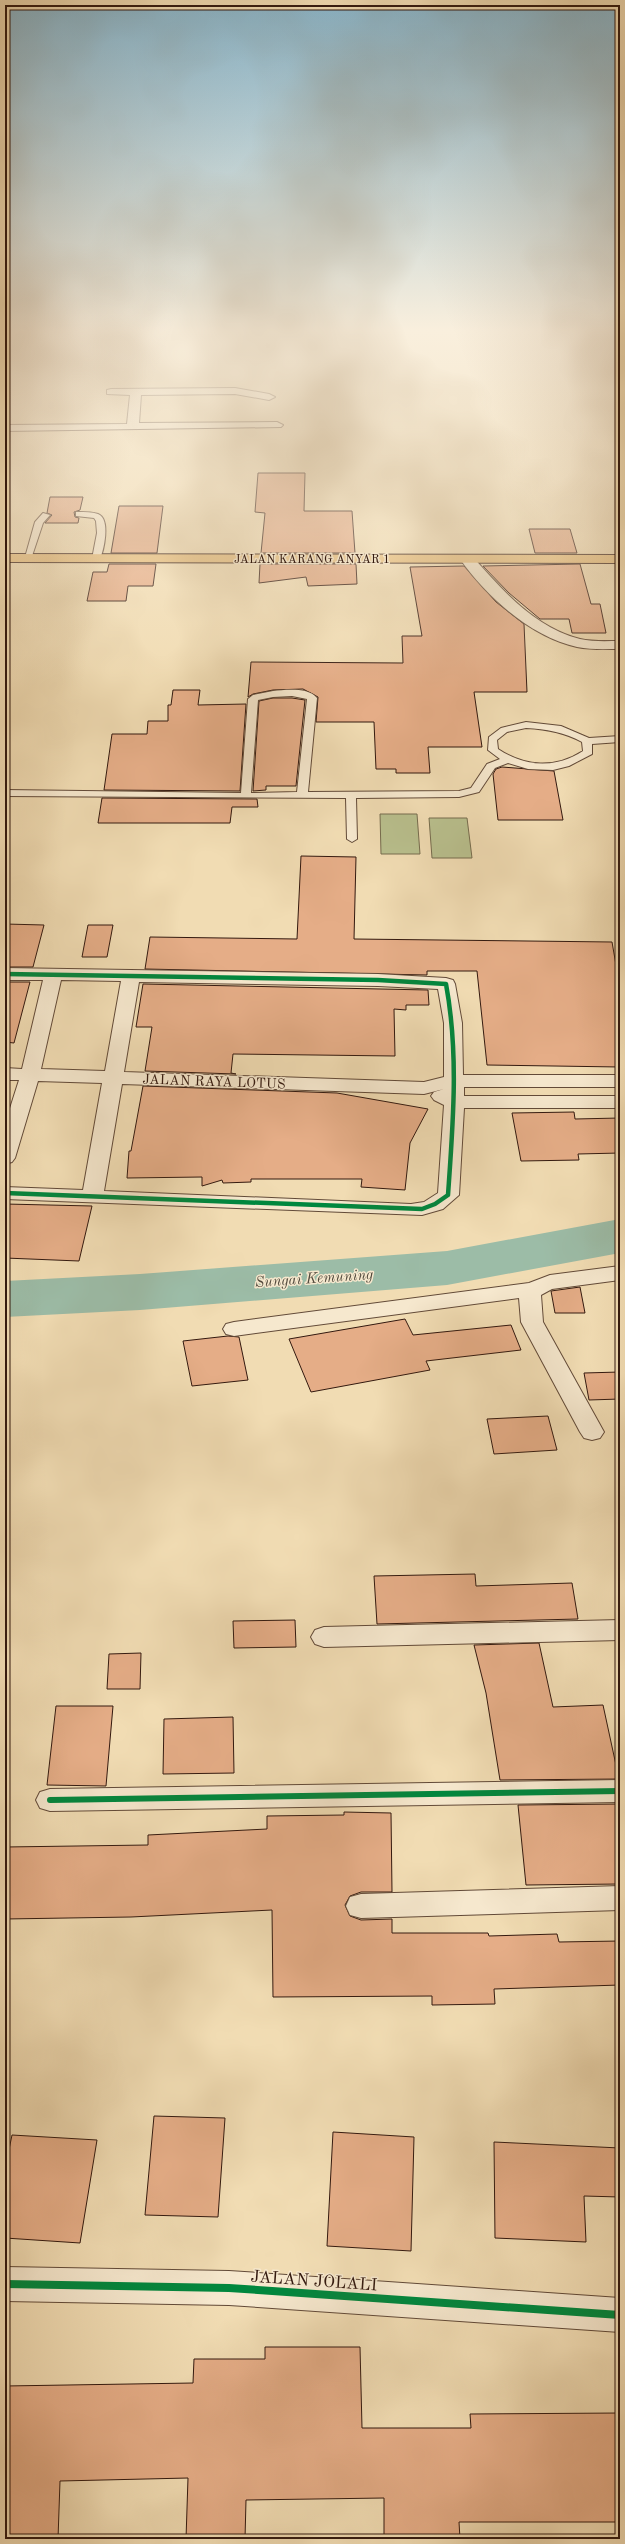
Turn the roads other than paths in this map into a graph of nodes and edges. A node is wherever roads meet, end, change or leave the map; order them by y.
1 (79, 514) dead end
2 (46, 515) dead end
3 (5, 558) edge
4 (27, 559) junction
5 (96, 559) junction
6 (467, 559) junction
7 (620, 559) edge
8 (620, 645) edge
9 (620, 739) edge
10 (587, 741) junction
11 (506, 760) junction
12 (5, 793) edge
13 (246, 796) junction
14 (302, 796) junction
15 (351, 796) junction
16 (352, 839) dead end
17 (5, 974) edge
18 (54, 976) junction
19 (131, 978) junction
20 (5, 1074) edge
21 (30, 1075) junction
22 (114, 1078) junction
23 (454, 1081) junction
24 (620, 1081) edge
25 (424, 1088) junction
26 (454, 1102) junction
27 (620, 1102) edge
28 (5, 1158) edge
29 (5, 1193) edge
30 (92, 1198) junction
31 (620, 1273) edge
32 (534, 1289) junction
33 (234, 1329) dead end
34 (592, 1432) dead end
35 (620, 1630) edge
36 (324, 1637) dead end
37 (620, 1791) edge
38 (50, 1800) dead end
39 (620, 1898) edge
40 (360, 1906) dead end
41 (5, 2284) edge
42 (620, 2315) edge

1 - 5 lane
2 - 4 lane
3 - 4 main road, JALAN KARANG ANYAR 1
4 - 5 main road, JALAN KARANG ANYAR 1
5 - 6 main road, JALAN KARANG ANYAR 1
6 - 7 main road, JALAN KARANG ANYAR 1
6 - 8 street
9 - 10 lane
10 - 11 lane
10 - 11 lane
11 - 15 lane
12 - 13 lane
13 - 14 lane
13 - 14 lane
14 - 15 lane
15 - 16 lane
17 - 18 street
18 - 19 street
18 - 21 street
19 - 22 street
19 - 23 street
20 - 21 street, JALAN RAYA LOTUS
21 - 22 street, JALAN RAYA LOTUS
21 - 28 street
22 - 25 street, JALAN RAYA LOTUS
22 - 30 street
23 - 24 street
23 - 25 street
23 - 26 street
25 - 26 street
26 - 27 street
26 - 30 street
29 - 30 street
31 - 32 street
32 - 33 street
32 - 34 street
35 - 36 street
37 - 38 street
39 - 40 street
41 - 42 street, JALAN JOLALI

